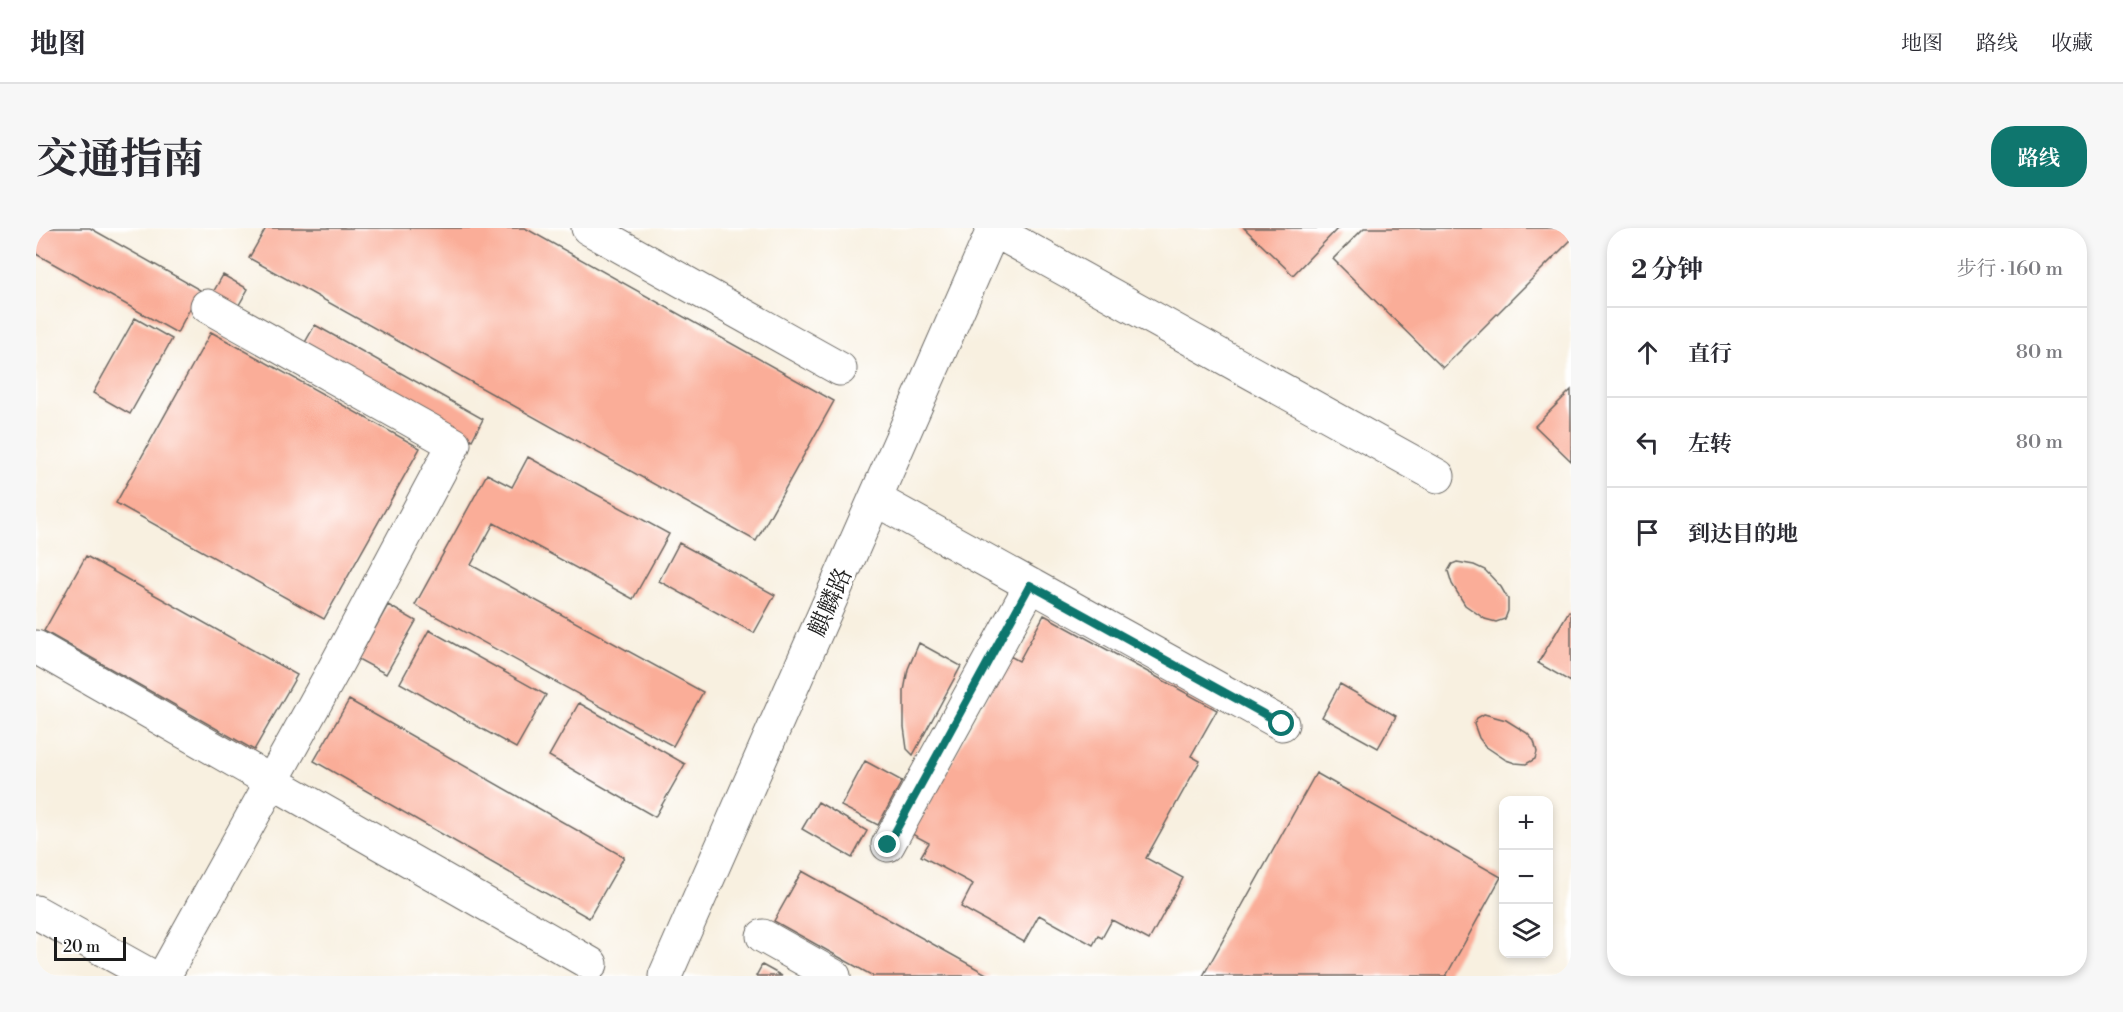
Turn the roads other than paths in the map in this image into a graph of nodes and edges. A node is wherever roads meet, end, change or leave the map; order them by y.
1 (588, 228) edge
2 (994, 229) edge
3 (207, 306) dead end
4 (840, 369) dead end
5 (1438, 476) dead end
6 (875, 499) junction
7 (1030, 585) junction
8 (36, 647) edge
9 (1282, 724) dead end
10 (272, 782) junction
11 (888, 845) dead end
12 (36, 912) edge
13 (763, 936) dead end
14 (591, 964) dead end
15 (151, 976) edge
16 (164, 976) edge
17 (665, 976) edge
18 (834, 976) edge

1 - 4 street
2 - 5 street
2 - 6 street, 麒麟路
3 - 10 street
6 - 7 street
6 - 17 street, 麒麟路
7 - 9 street
7 - 11 street
8 - 10 street
10 - 14 street
10 - 16 street
12 - 15 street
13 - 18 street

